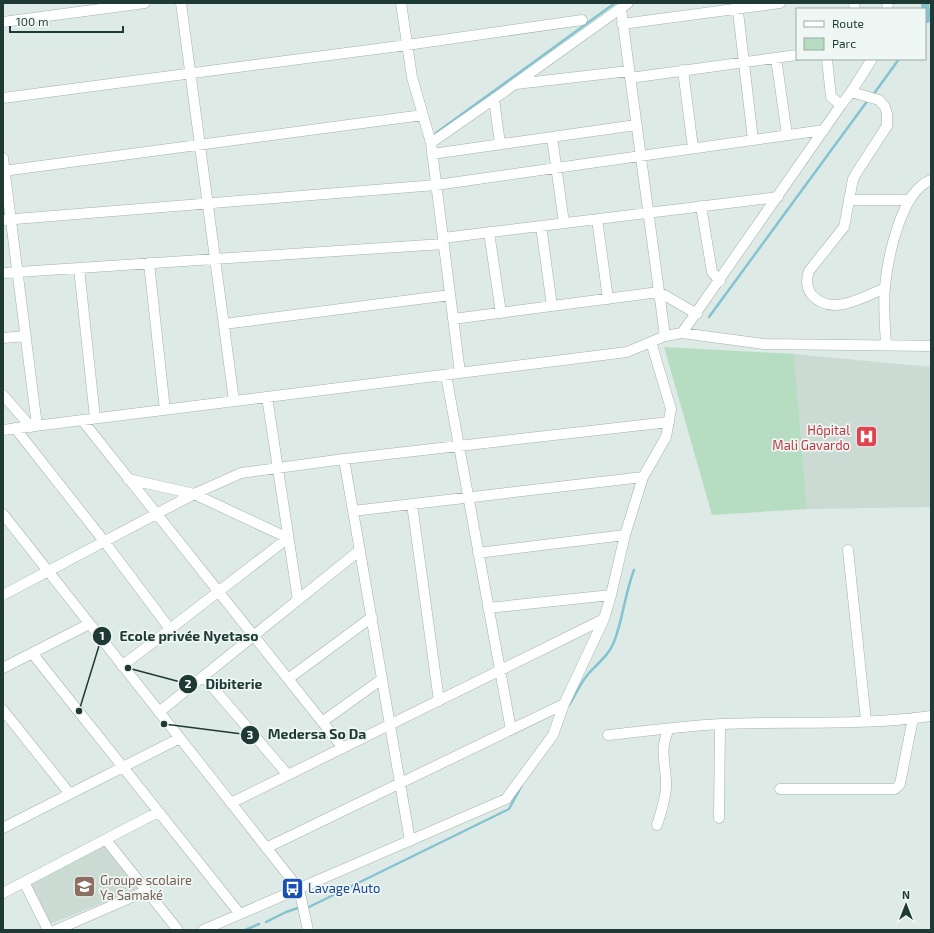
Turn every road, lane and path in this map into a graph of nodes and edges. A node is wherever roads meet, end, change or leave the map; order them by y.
1 (145, 3) edge
2 (181, 3) edge
3 (401, 3) edge
4 (780, 3) edge
5 (624, 6) edge
6 (737, 6) edge
7 (582, 20) dead end
8 (3, 22) edge
9 (622, 24) junction
10 (407, 45) junction
11 (796, 55) edge
12 (776, 58) junction
13 (827, 60) edge
14 (871, 60) edge
15 (744, 62) junction
16 (683, 70) junction
17 (190, 73) junction
18 (629, 74) junction
19 (515, 84) junction
20 (851, 92) junction
21 (3, 98) edge
22 (494, 99) junction
23 (841, 105) junction
24 (423, 115) junction
25 (636, 125) junction
26 (824, 130) junction
27 (787, 135) junction
28 (552, 137) junction
29 (753, 140) junction
30 (431, 143) junction
31 (500, 144) junction
32 (200, 145) junction
33 (693, 148) junction
34 (432, 154) junction
35 (640, 156) junction
36 (3, 158) edge
37 (556, 168) junction
38 (4, 170) edge
39 (931, 180) edge
40 (436, 185) junction
41 (778, 196) junction
42 (850, 200) junction
43 (910, 200) junction
44 (208, 204) junction
45 (701, 206) junction
46 (648, 213) junction
47 (597, 219) junction
48 (7, 220) edge
49 (564, 223) junction
50 (541, 226) junction
51 (489, 232) junction
52 (443, 241) junction
53 (216, 259) junction
54 (149, 263) junction
55 (79, 268) junction
56 (18, 272) junction
57 (3, 273) edge
58 (720, 281) junction
59 (885, 288) junction
60 (659, 292) junction
61 (450, 295) junction
62 (608, 299) junction
63 (552, 306) junction
64 (500, 313) junction
65 (696, 314) junction
66 (453, 319) junction
67 (224, 324) junction
68 (682, 333) junction
69 (26, 336) junction
70 (664, 336) junction
71 (3, 338) edge
72 (651, 342) junction
73 (886, 345) junction
74 (931, 346) edge
75 (460, 373) junction
76 (446, 375) junction
77 (3, 395) edge
78 (267, 397) junction
79 (234, 401) junction
80 (165, 410) junction
81 (96, 418) junction
82 (82, 420) junction
83 (669, 422) junction
84 (34, 426) junction
85 (15, 428) junction
86 (3, 430) edge
87 (459, 445) junction
88 (344, 459) junction
89 (278, 468) junction
90 (643, 477) junction
91 (128, 479) junction
92 (194, 494) junction
93 (468, 497) junction
94 (412, 504) junction
95 (353, 510) junction
96 (3, 514) edge
97 (157, 514) junction
98 (625, 535) junction
99 (288, 538) junction
100 (104, 542) junction
101 (360, 550) junction
102 (848, 550) dead end
103 (478, 553) junction
104 (49, 571) junction
105 (218, 592) junction
106 (3, 595) edge
107 (611, 595) junction
108 (298, 600) junction
109 (488, 608) junction
110 (372, 617) junction
111 (604, 619) junction
112 (89, 624) junction
113 (170, 629) junction
114 (253, 636) junction
115 (32, 653) junction
116 (122, 666) junction
117 (3, 668) edge
118 (500, 671) junction
119 (203, 676) junction
120 (288, 679) junction
121 (382, 679) junction
122 (439, 701) junction
123 (564, 704) junction
124 (3, 710) edge
125 (159, 712) junction
126 (931, 716) edge
127 (913, 718) junction
128 (866, 721) junction
129 (322, 722) junction
130 (720, 724) junction
131 (390, 725) junction
132 (669, 729) junction
133 (511, 730) junction
134 (608, 735) dead end
135 (180, 738) junction
136 (343, 748) junction
137 (123, 767) junction
138 (288, 775) junction
139 (400, 783) junction
140 (780, 789) dead end
141 (70, 794) junction
142 (231, 803) junction
143 (158, 812) junction
144 (719, 818) dead end
145 (657, 825) dead end
146 (3, 828) edge
147 (106, 840) junction
148 (410, 841) junction
149 (266, 848) junction
150 (24, 882) junction
151 (299, 889) junction
152 (146, 891) junction
153 (3, 893) edge
154 (240, 914) junction
155 (48, 930) edge
156 (56, 930) edge
157 (178, 930) edge
158 (203, 930) edge
159 (308, 930) edge

1 - 8 street
2 - 17 street
3 - 10 street
4 - 6 street
5 - 9 street
5 - 19 street
6 - 9 street
6 - 15 street
7 - 10 street
9 - 18 street
10 - 17 street
10 - 24 street
11 - 12 street
12 - 15 street
12 - 27 street
13 - 23 street
14 - 20 street
15 - 16 street
15 - 29 street
16 - 18 street
16 - 33 street
17 - 21 street
17 - 32 street
18 - 19 street
18 - 25 street
19 - 22 street
20 - 23 street
20 - 42 street
22 - 30 street
22 - 31 street
23 - 26 street
24 - 30 street
24 - 32 street
25 - 28 street
25 - 35 street
26 - 27 street
26 - 41 street
27 - 29 street
28 - 31 street
28 - 37 street
29 - 33 street
30 - 34 street
31 - 34 street
32 - 38 street
32 - 44 street
33 - 35 street
34 - 40 street
35 - 37 street
35 - 46 street
36 - 38 street
37 - 40 street
37 - 49 street
38 - 48 street
39 - 43 street
40 - 44 street
40 - 52 street
41 - 45 street
41 - 58 street
42 - 43 street
42 - 59 street
43 - 59 street
44 - 48 street
44 - 53 street
45 - 46 street
45 - 58 street
46 - 47 street
46 - 60 street
47 - 49 street
47 - 62 street
48 - 56 street
49 - 50 street
50 - 51 street
50 - 63 street
51 - 52 street
51 - 64 street
52 - 53 street
52 - 61 street
53 - 54 street
53 - 67 street
54 - 55 street
54 - 80 street
55 - 56 street
55 - 81 street
56 - 57 street
56 - 69 street
58 - 65 street
59 - 73 street
60 - 62 street
60 - 65 street
60 - 70 street
61 - 66 street
61 - 67 street
62 - 63 street
63 - 64 street
64 - 66 street
65 - 68 street
66 - 75 street
67 - 79 street
68 - 70 street
68 - 73 street
69 - 71 street
69 - 84 street
70 - 72 street
72 - 75 street
72 - 83 street
73 - 74 street
75 - 76 street
76 - 78 street
76 - 87 street
77 - 84 street
78 - 79 street
78 - 89 street
79 - 80 street
80 - 81 street
81 - 82 street
82 - 84 street
82 - 91 street
83 - 87 street
83 - 90 street
84 - 85 street
85 - 86 street
85 - 100 street
87 - 88 street
87 - 93 street
88 - 89 street
88 - 95 street
89 - 92 street
89 - 99 street
90 - 93 street
90 - 98 street
91 - 92 street
91 - 97 street
92 - 97 street
92 - 99 street
93 - 94 street
93 - 103 street
94 - 95 street
94 - 122 street
95 - 101 street
96 - 104 street
97 - 100 street
97 - 105 street
98 - 103 street
98 - 107 street
99 - 105 street
99 - 108 street
100 - 104 street
100 - 113 street
101 - 108 street
101 - 110 street
102 - 128 street
103 - 109 street
104 - 106 street
104 - 112 street
105 - 113 street
105 - 114 street
107 - 109 street
107 - 111 street
108 - 114 street
109 - 118 street
110 - 120 street
110 - 121 street
111 - 118 street
111 - 123 street
112 - 115 street
112 - 116 street
113 - 116 street
114 - 119 street
114 - 120 street
115 - 117 street
115 - 137 street
116 - 125 street
118 - 122 street
118 - 133 street
119 - 125 street
119 - 138 street
120 - 129 street
121 - 129 street
121 - 131 street
122 - 131 street
123 - 133 street
123 - 148 street
124 - 141 street
125 - 135 street
126 - 127 street
127 - 128 street
127 - 140 street
128 - 130 street
129 - 136 street
130 - 132 street
130 - 144 street
131 - 136 street
131 - 139 street
132 - 134 street
132 - 145 street
133 - 139 street
135 - 137 street
135 - 142 street
136 - 138 street
137 - 141 street
137 - 143 street
138 - 142 street
139 - 148 street
139 - 149 street
141 - 146 street
142 - 149 street
143 - 147 street
143 - 154 street
147 - 150 street
147 - 152 street
148 - 151 street
149 - 151 street
150 - 153 street
150 - 155 street
151 - 154 street
151 - 159 street
152 - 156 street
152 - 157 street
154 - 158 street

